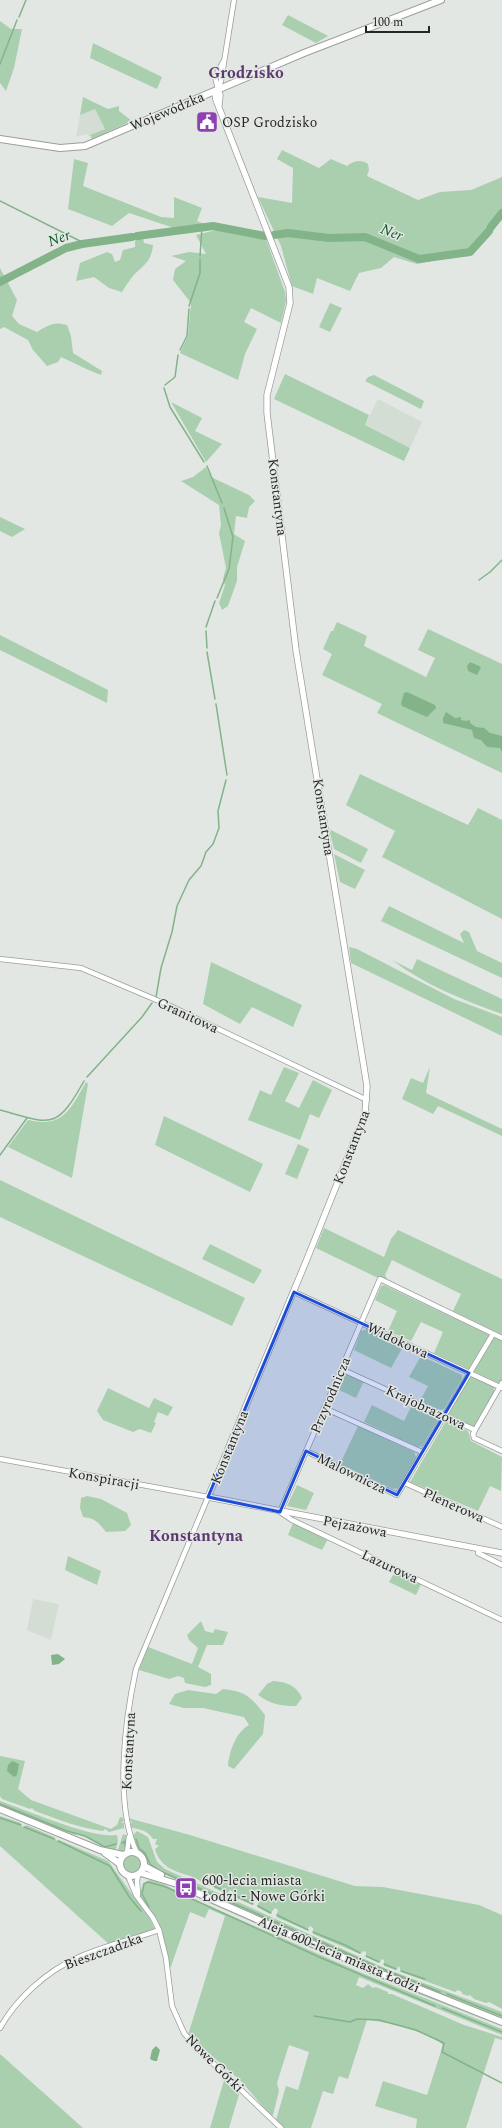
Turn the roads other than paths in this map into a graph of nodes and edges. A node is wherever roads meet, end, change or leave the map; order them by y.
1 (234, 0) edge
2 (441, 0) edge
3 (218, 89) junction
4 (0, 139) edge
5 (0, 959) edge
6 (367, 1100) junction
7 (294, 1292) junction
8 (361, 1322) junction
9 (493, 1334) junction
10 (502, 1338) edge
11 (341, 1368) junction
12 (469, 1373) junction
13 (501, 1386) edge
14 (324, 1408) junction
15 (444, 1416) junction
16 (475, 1430) junction
17 (306, 1451) junction
18 (502, 1451) edge
19 (422, 1452) junction
20 (0, 1459) edge
21 (406, 1483) junction
22 (208, 1497) junction
23 (280, 1512) junction
24 (502, 1527) edge
25 (479, 1549) junction
26 (502, 1553) edge
27 (502, 1565) edge
28 (502, 1620) edge
29 (0, 1809) edge
30 (130, 1834) junction
31 (100, 1850) junction
32 (137, 1853) junction
33 (125, 1854) junction
34 (120, 1864) junction
35 (144, 1866) junction
36 (140, 1874) junction
37 (128, 1876) junction
38 (177, 1884) junction
39 (138, 1898) junction
40 (159, 1930) junction
41 (502, 2022) edge
42 (0, 2028) edge
43 (281, 2128) edge

1 - 3 street
2 - 3 main road, Wojewódzka
3 - 4 main road, Wojewódzka
3 - 6 street, Konstantyna
5 - 6 street, Granitowa
6 - 7 street, Konstantyna
7 - 8 street, Widokowa
7 - 22 street, Konstantyna
8 - 9 street, Przyrodnicza
8 - 11 street, Przyrodnicza
8 - 12 street, Widokowa
9 - 10 street
9 - 12 street
11 - 14 street, Przyrodnicza
11 - 15 street, Krajobrazowa
12 - 13 street, Widokowa
12 - 15 street
13 - 16 street
14 - 17 street, Przyrodnicza
14 - 19 street
15 - 16 street, Krajobrazowa
15 - 19 street
16 - 18 street, Krajobrazowa
17 - 21 street, Malownicza
17 - 23 street, Przyrodnicza
19 - 21 street
20 - 22 street, Konspiracji
21 - 24 street, Plenerowa
22 - 23 street, Pejzażowa
22 - 30 street, Konstantyna
23 - 25 street, Pejzażowa
23 - 28 street, Lazurowa
25 - 26 street, Pejzażowa
25 - 27 street
29 - 31 main road
30 - 32 street
30 - 33 street
31 - 33 main road
31 - 34 main road
32 - 33 main road
32 - 35 main road
33 - 34 main road
34 - 37 main road
35 - 36 main road
35 - 38 main road, Aleja 600-lecia miasta Łodzi
36 - 37 main road
36 - 38 main road, Aleja 600-lecia miasta Łodzi
36 - 39 street
37 - 39 street, Nowe Górki
38 - 41 main road, Aleja 600-lecia miasta Łodzi
39 - 40 street, Nowe Górki
40 - 42 street, Bieszczadzka
40 - 43 street, Nowe Górki

